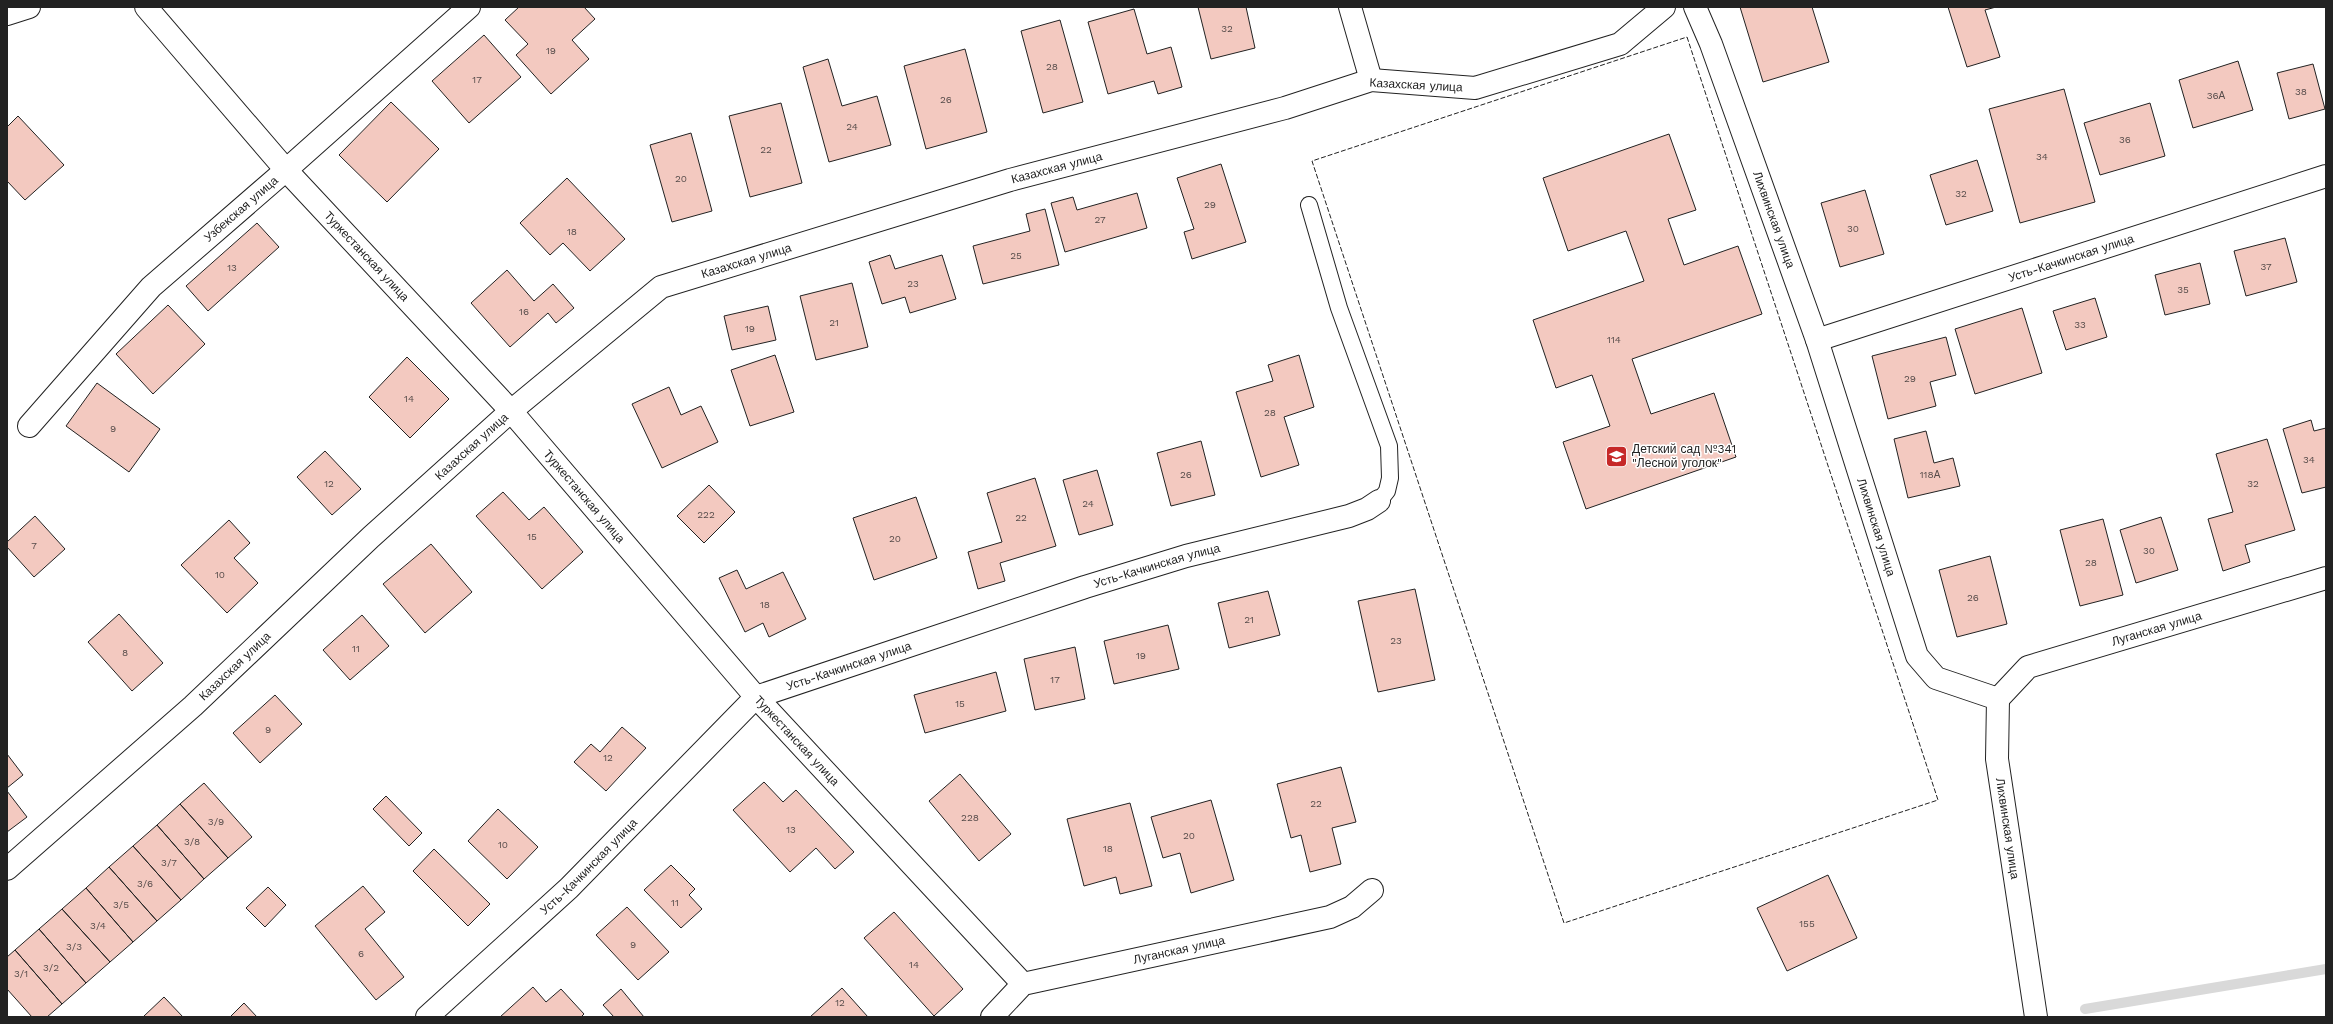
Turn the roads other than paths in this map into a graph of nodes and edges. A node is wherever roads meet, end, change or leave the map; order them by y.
1 (28, 7) edge
2 (146, 7) edge
3 (468, 7) edge
4 (1350, 7) edge
5 (1664, 7) edge
6 (1695, 7) edge
7 (7, 14) edge
8 (1371, 80) junction
9 (286, 170) junction
10 (2326, 176) edge
11 (1309, 205) dead end
12 (1817, 340) junction
13 (511, 411) junction
14 (28, 426) dead end
15 (1379, 501) joint
16 (2326, 578) edge
17 (756, 697) junction
18 (1998, 699) junction
19 (7, 869) edge
20 (1372, 890) dead end
21 (1023, 984) junction
22 (427, 1017) edge
23 (992, 1017) edge
24 (2036, 1017) edge

1 - 7 street
2 - 9 street, Туркестанская улица
3 - 9 street, Узбекская улица
4 - 8 street
5 - 8 street, Казахская улица
6 - 12 street, Лихвинская улица
8 - 13 street, Казахская улица
9 - 13 street, Туркестанская улица
9 - 14 street, Узбекская улица
10 - 12 street, Усть-Качкинская улица
11 - 15 lane
12 - 18 street, Лихвинская улица
13 - 17 street, Туркестанская улица
13 - 19 street, Казахская улица
15 - 17 street, Усть-Качкинская улица
16 - 18 street, Луганская улица
17 - 21 street, Туркестанская улица
17 - 22 street, Усть-Качкинская улица
18 - 24 street, Лихвинская улица
20 - 21 street, Луганская улица
21 - 23 street

